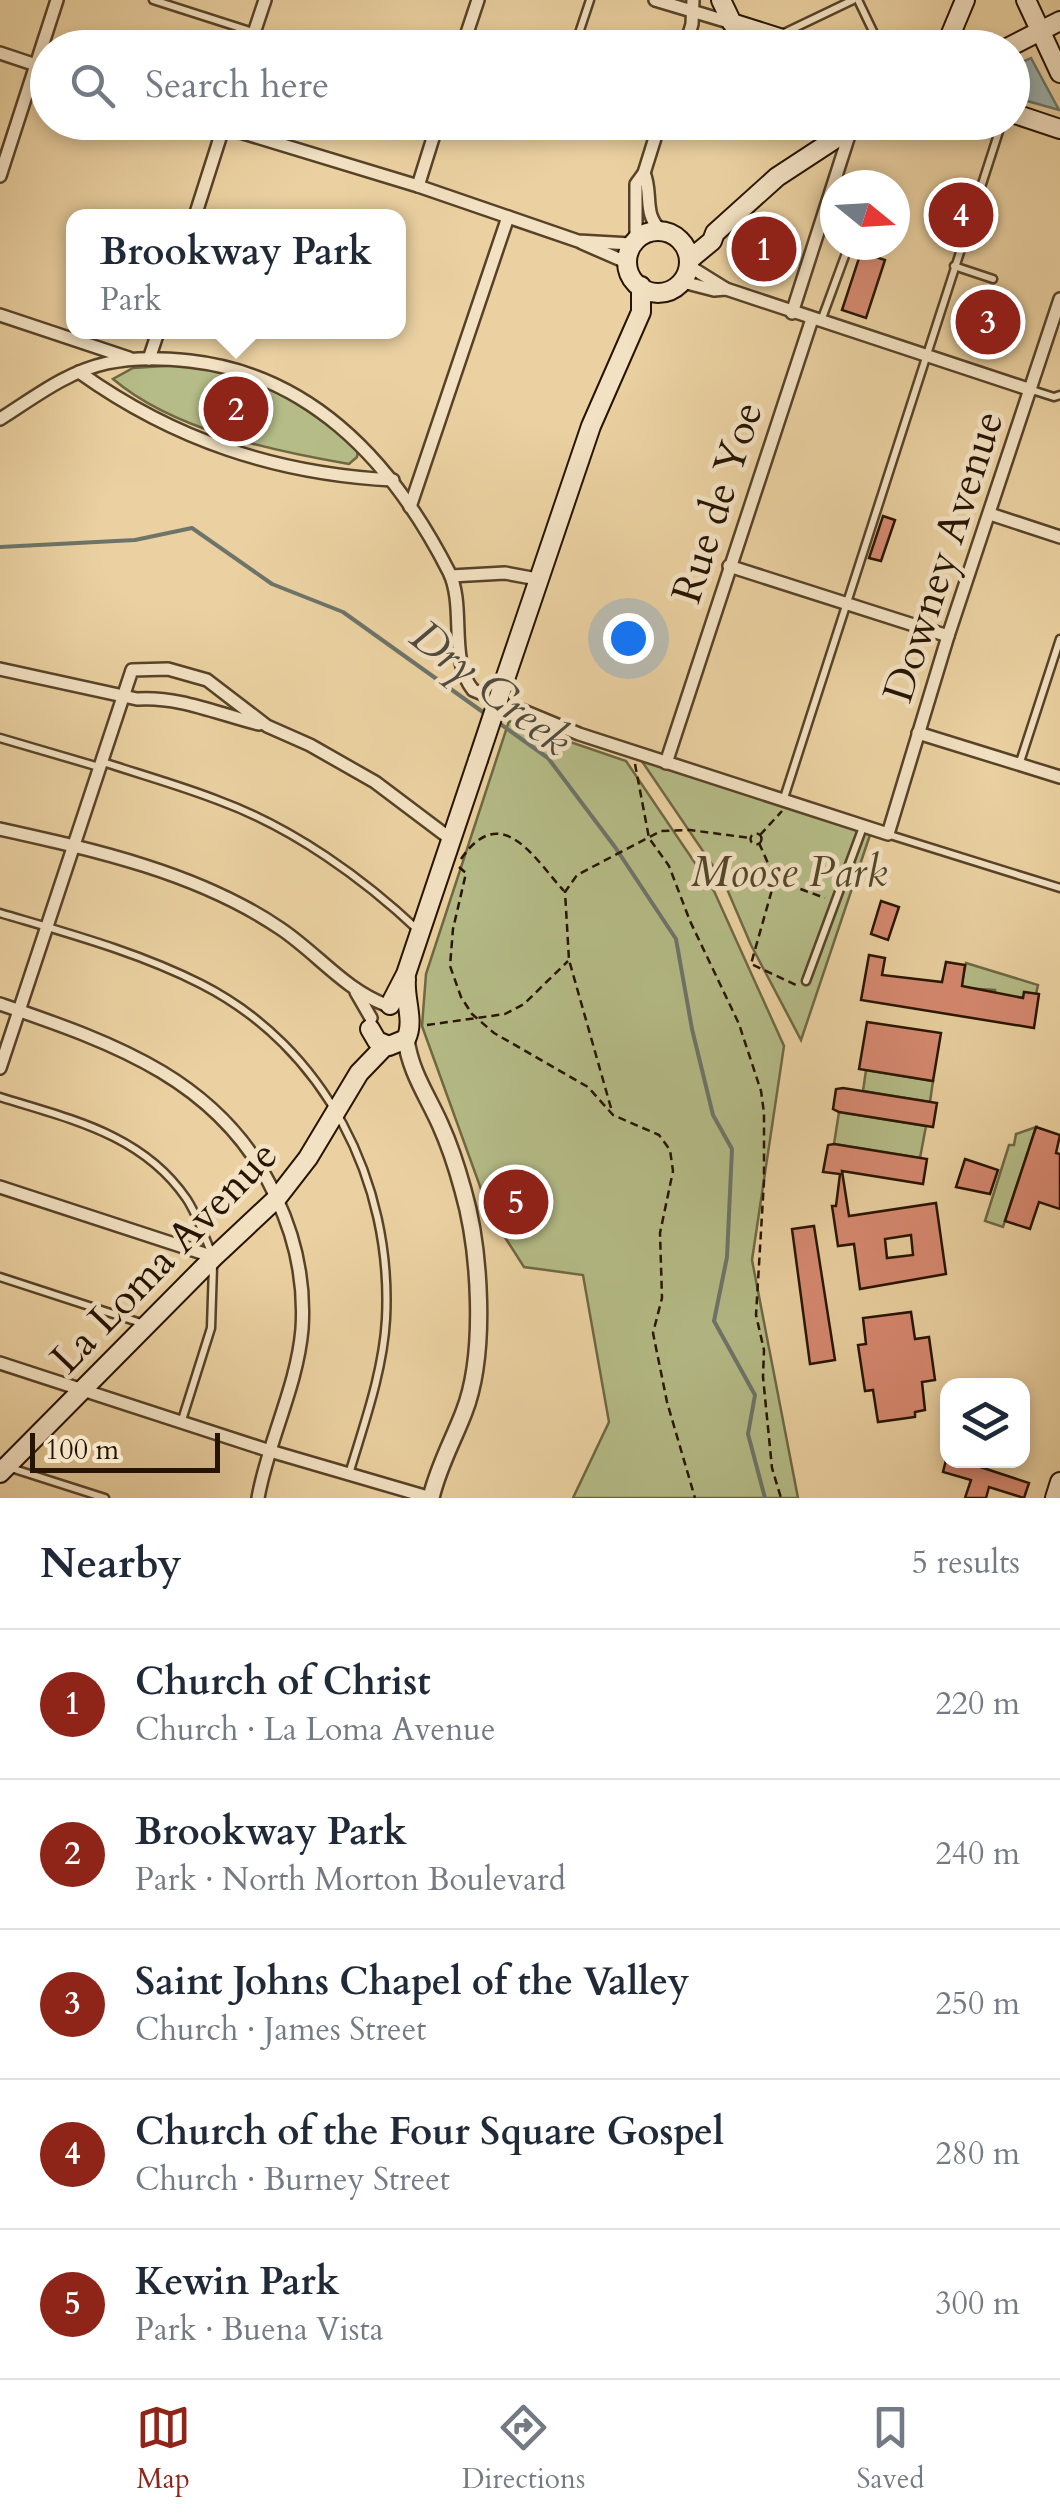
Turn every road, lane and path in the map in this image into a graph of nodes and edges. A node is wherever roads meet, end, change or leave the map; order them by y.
1 (57, 0) edge
2 (154, 0) edge
3 (264, 0) edge
4 (478, 0) edge
5 (590, 0) edge
6 (656, 0) edge
7 (720, 0) edge
8 (855, 0) edge
9 (965, 0) edge
10 (1026, 0) edge
11 (164, 2) edge
12 (694, 6) edge
13 (1060, 20) edge
14 (732, 24) junction
15 (50, 30) edge
16 (245, 30) edge
17 (255, 30) edge
18 (468, 30) edge
19 (580, 30) edge
20 (752, 30) edge
21 (791, 30) edge
22 (871, 30) edge
23 (952, 30) edge
24 (1040, 31) junction
25 (1030, 36) edge
26 (0, 53) edge
27 (30, 64) edge
28 (1060, 73) edge
29 (30, 99) edge
30 (1030, 119) edge
31 (1060, 128) edge
32 (219, 140) edge
33 (272, 140) edge
34 (432, 140) edge
35 (654, 140) edge
36 (830, 140) edge
37 (846, 140) edge
38 (996, 140) edge
39 (842, 170) edge
40 (644, 173) junction
41 (0, 176) edge
42 (418, 186) junction
43 (197, 209) edge
44 (508, 217) junction
45 (715, 232) junction
46 (671, 235) junction
47 (820, 237) edge
48 (578, 240) junction
49 (632, 249) junction
50 (842, 260) edge
51 (954, 266) junction
52 (682, 275) junction
53 (993, 279) dead end
54 (640, 286) junction
55 (1060, 299) edge
56 (792, 313) junction
57 (1057, 314) edge
58 (0, 315) edge
59 (816, 321) junction
60 (66, 337) edge
61 (71, 339) edge
62 (156, 339) edge
63 (628, 350) junction
64 (924, 356) junction
65 (149, 359) junction
66 (133, 360) junction
67 (79, 372) junction
68 (1031, 390) junction
69 (1060, 395) edge
70 (0, 419) edge
71 (392, 480) junction
72 (410, 507) junction
73 (990, 514) junction
74 (1060, 537) edge
75 (729, 566) junction
76 (451, 576) junction
77 (537, 579) junction
78 (845, 603) junction
79 (948, 636) junction
80 (1060, 638) edge
81 (1056, 666) edge
82 (0, 669) edge
83 (124, 695) junction
84 (268, 726) junction
85 (918, 734) junction
86 (0, 738) edge
87 (633, 752) junction
88 (666, 763) junction
89 (1019, 764) junction
90 (101, 765) junction
91 (1060, 778) edge
92 (787, 802) junction
93 (863, 826) junction
94 (0, 829) edge
95 (888, 834) junction
96 (760, 835) junction
97 (649, 838) junction
98 (750, 838) junction
99 (452, 840) junction
100 (759, 844) junction
101 (74, 845) junction
102 (775, 880) junction
103 (1060, 888) edge
104 (566, 892) junction
105 (835, 902) junction
106 (0, 913) edge
107 (47, 927) junction
108 (421, 933) junction
109 (568, 960) junction
110 (806, 981) joint
111 (356, 992) junction
112 (0, 1004) edge
113 (19, 1010) junction
114 (385, 1014) junction
115 (476, 1020) junction
116 (422, 1026) dead end
117 (394, 1043) junction
118 (0, 1068) edge
119 (359, 1073) junction
120 (0, 1097) edge
121 (336, 1109) junction
122 (613, 1115) junction
123 (0, 1187) edge
124 (277, 1198) junction
125 (214, 1257) junction
126 (0, 1277) edge
127 (147, 1325) junction
128 (0, 1363) edge
129 (83, 1389) junction
130 (182, 1420) junction
131 (270, 1451) junction
132 (2, 1468) edge
133 (349, 1476) junction
134 (1060, 1482) edge
135 (105, 1498) edge
136 (258, 1498) edge
137 (431, 1498) edge
138 (695, 1498) edge
139 (781, 1498) edge
140 (1055, 1498) edge

1 - 15 street
2 - 11 lane
3 - 17 street
4 - 18 street
5 - 19 lane
6 - 12 street
7 - 14 main road
8 - 21 lane
8 - 22 lane
9 - 23 main road
10 - 24 main road
11 - 16 lane
12 - 14 street
13 - 24 main road
14 - 20 main road
24 - 25 main road
24 - 28 main road
26 - 27 street
29 - 41 street
30 - 31 main road
32 - 43 street
33 - 42 street
34 - 42 street
35 - 40 street
36 - 45 main road, La Loma Avenue
37 - 39 street
38 - 51 lane
40 - 46 street
40 - 49 street
42 - 44 street
44 - 48 street
44 - 72 street
45 - 46 main road, La Loma Avenue
45 - 52 main road, La Loma Avenue
46 - 49 main road
46 - 52 main road
47 - 56 street
48 - 49 street
48 - 49 street
49 - 54 main road
50 - 59 lane
51 - 53 lane
51 - 64 lane
52 - 54 main road
52 - 56 street
52 - 63 main road, La Loma Avenue
54 - 63 main road, La Loma Avenue
55 - 57 street, Downey Avenue
56 - 59 street
57 - 68 street, Downey Avenue
58 - 60 street
59 - 64 street
59 - 75 street, Rue de Yoe
61 - 66 street
62 - 65 street
63 - 77 main road, La Loma Avenue
64 - 68 street
64 - 78 lane
65 - 66 street
65 - 71 street
66 - 67 street
67 - 70 street
67 - 71 street
68 - 69 lane
68 - 73 street, Downey Avenue
71 - 72 street
72 - 76 street
73 - 74 street
73 - 79 street, Downey Avenue
75 - 78 street
75 - 88 street, Rue de Yoe
76 - 77 street
76 - 87 street
77 - 99 main road, La Loma Avenue, bridge
78 - 79 street
78 - 92 lane
79 - 85 street, Downey Avenue
80 - 81 lane
81 - 89 lane
82 - 83 street
83 - 84 street
83 - 84 street
83 - 90 street
84 - 99 street
85 - 89 street
85 - 95 street, Downey Avenue
86 - 90 lane
87 - 88 street
87 - 97 path
88 - 92 street
89 - 91 street
90 - 101 street
90 - 108 lane
92 - 93 street
92 - 96 path
93 - 95 street
93 - 105 lane
94 - 101 street
95 - 103 lane
96 - 98 path
96 - 100 path
97 - 98 path
97 - 104 path
97 - 139 path
98 - 100 path
99 - 108 main road, La Loma Avenue
100 - 102 path
101 - 107 street
101 - 111 street
102 - 105 path
102 - 110 path
104 - 109 path
104 - 115 path
105 - 110 lane
106 - 107 lane
107 - 113 street
107 - 121 lane
108 - 114 main road, La Loma Avenue
109 - 115 path
109 - 122 path
111 - 114 street
111 - 114 street
112 - 113 street
113 - 118 street
113 - 124 street
114 - 117 main road
114 - 117 main road
114 - 119 main road, La Loma Avenue
115 - 116 path
115 - 122 path
117 - 119 main road, La Loma Avenue
117 - 137 street
119 - 121 main road, La Loma Avenue
120 - 125 lane
121 - 124 main road, La Loma Avenue
121 - 133 lane
122 - 138 path
123 - 125 street
124 - 125 main road, La Loma Avenue
124 - 131 street
125 - 127 main road, La Loma Avenue
125 - 130 lane
126 - 127 lane
127 - 129 main road, La Loma Avenue
128 - 129 street
129 - 130 street
129 - 132 main road, La Loma Avenue
130 - 131 street
131 - 133 street
131 - 136 street
132 - 135 lane
133 - 137 street
134 - 140 main road

